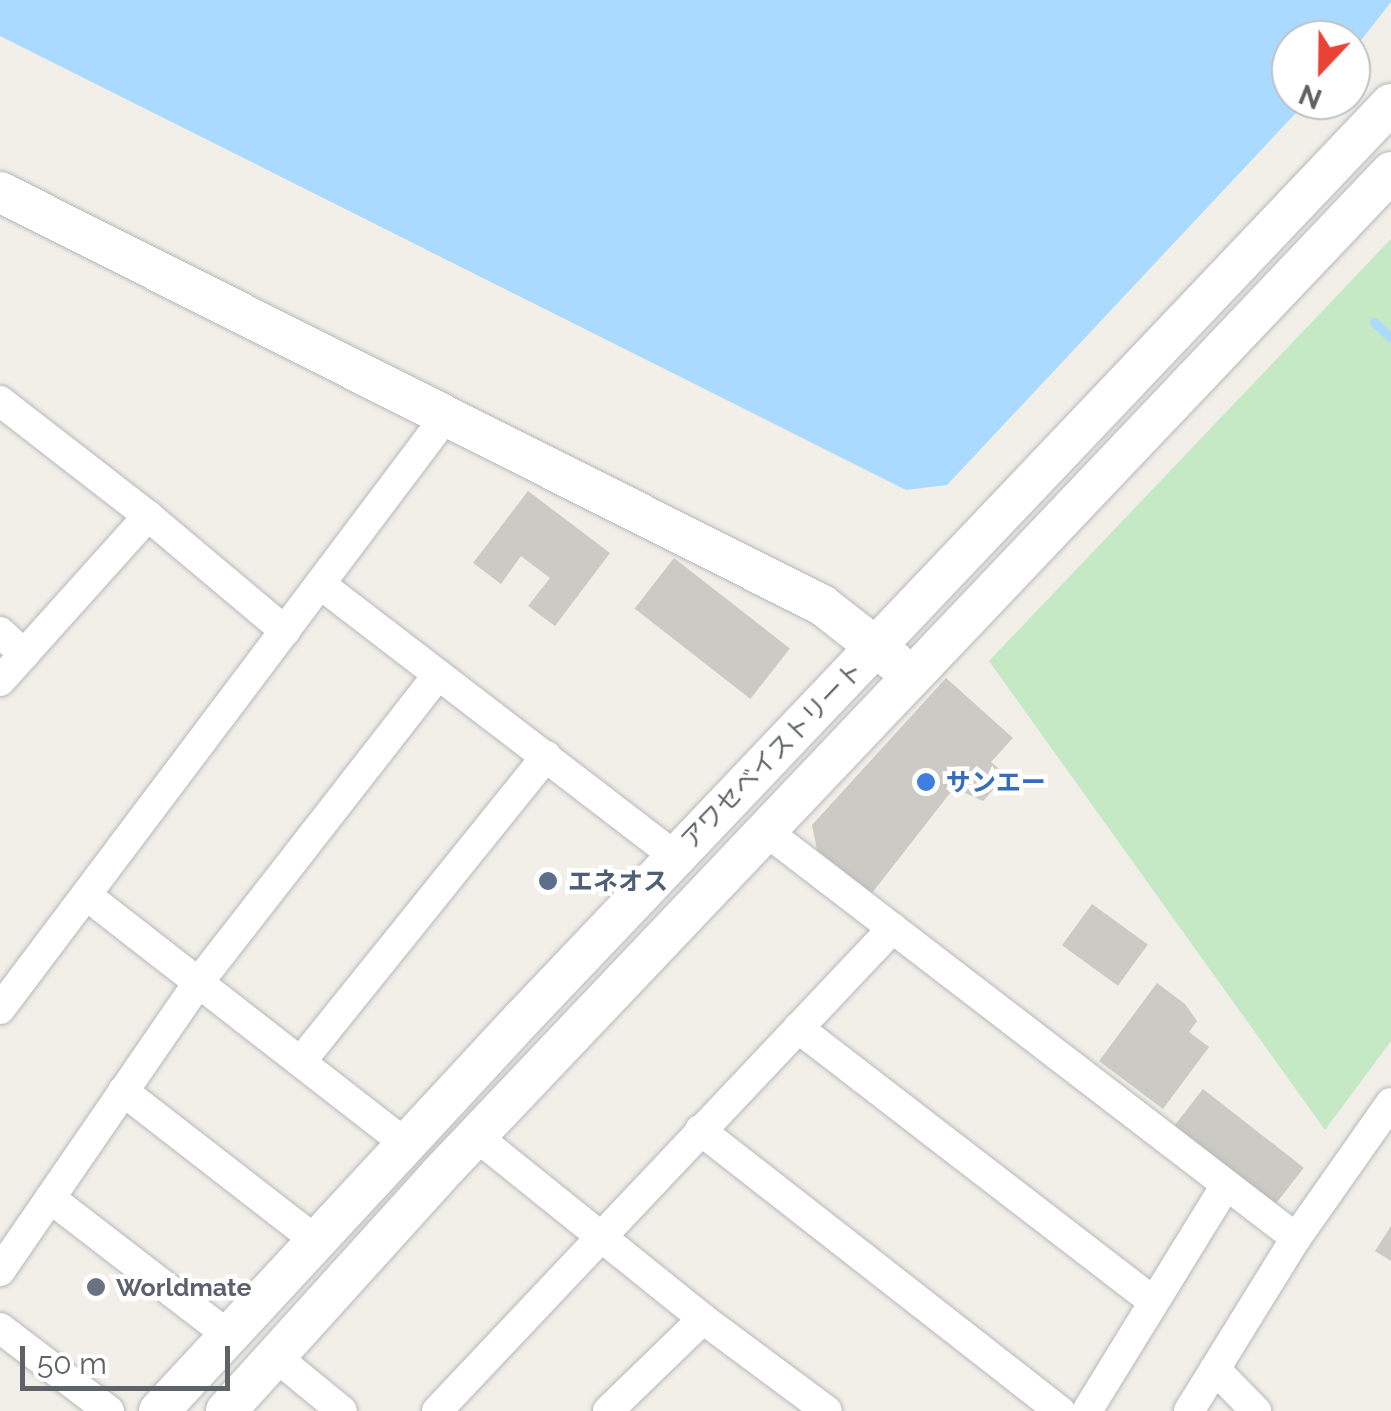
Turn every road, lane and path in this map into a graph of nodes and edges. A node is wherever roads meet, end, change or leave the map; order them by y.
1 (1391, 104) edge
2 (1391, 172) edge
3 (0, 192) edge
4 (0, 401) edge
5 (444, 419) junction
6 (148, 516) junction
7 (320, 584) junction
8 (284, 631) junction
9 (0, 632) edge
10 (877, 645) junction
11 (24, 654) junction
12 (437, 676) junction
13 (912, 678) junction
14 (0, 681) edge
15 (546, 756) junction
16 (768, 832) junction
17 (676, 857) junction
18 (86, 895) junction
19 (893, 928) junction
20 (198, 983) junction
21 (0, 1010) edge
22 (798, 1028) junction
23 (302, 1060) junction
24 (124, 1091) junction
25 (1391, 1104) edge
26 (700, 1130) junction
27 (477, 1138) junction
28 (406, 1144) junction
29 (1226, 1185) junction
30 (50, 1198) junction
31 (600, 1233) junction
32 (1296, 1238) junction
33 (318, 1242) junction
34 (0, 1270) edge
35 (1154, 1302) junction
36 (703, 1319) junction
37 (0, 1328) edge
38 (229, 1336) junction
39 (276, 1357) junction
40 (1215, 1369) junction
41 (108, 1411) edge
42 (159, 1411) edge
43 (226, 1411) edge
44 (342, 1411) edge
45 (437, 1411) edge
46 (608, 1411) edge
47 (827, 1411) edge
48 (1060, 1411) edge
49 (1087, 1411) edge
50 (1189, 1411) edge
51 (1256, 1411) edge

1 - 10 main road, アワセベイストリート
2 - 13 main road, アワセベイストリート
3 - 5 main road
4 - 6 street
5 - 7 street
5 - 10 main road
6 - 8 street
6 - 11 street
7 - 8 street
7 - 12 street
8 - 18 street
9 - 11 street
10 - 13 main road
10 - 17 main road, アワセベイストリート
11 - 14 street
12 - 15 street
12 - 20 street
13 - 16 main road, アワセベイストリート
15 - 17 street
15 - 23 street
16 - 19 street
16 - 27 main road, アワセベイストリート
17 - 28 main road, アワセベイストリート
18 - 20 street
18 - 21 street
19 - 22 street
19 - 29 street
20 - 23 street
20 - 24 street
22 - 26 street
22 - 35 street
23 - 28 street
24 - 30 street
24 - 33 street
25 - 32 street
26 - 31 street
26 - 48 street
27 - 31 street
27 - 39 main road, アワセベイストリート
28 - 33 main road, アワセベイストリート
29 - 32 street
29 - 35 street
30 - 34 street
30 - 38 street
31 - 36 street
31 - 45 street
32 - 40 street
33 - 38 main road, アワセベイストリート
35 - 49 street
36 - 46 street
36 - 47 street
37 - 41 street
38 - 42 main road, アワセベイストリート
39 - 43 main road, アワセベイストリート
39 - 44 street
40 - 50 street
40 - 51 street

